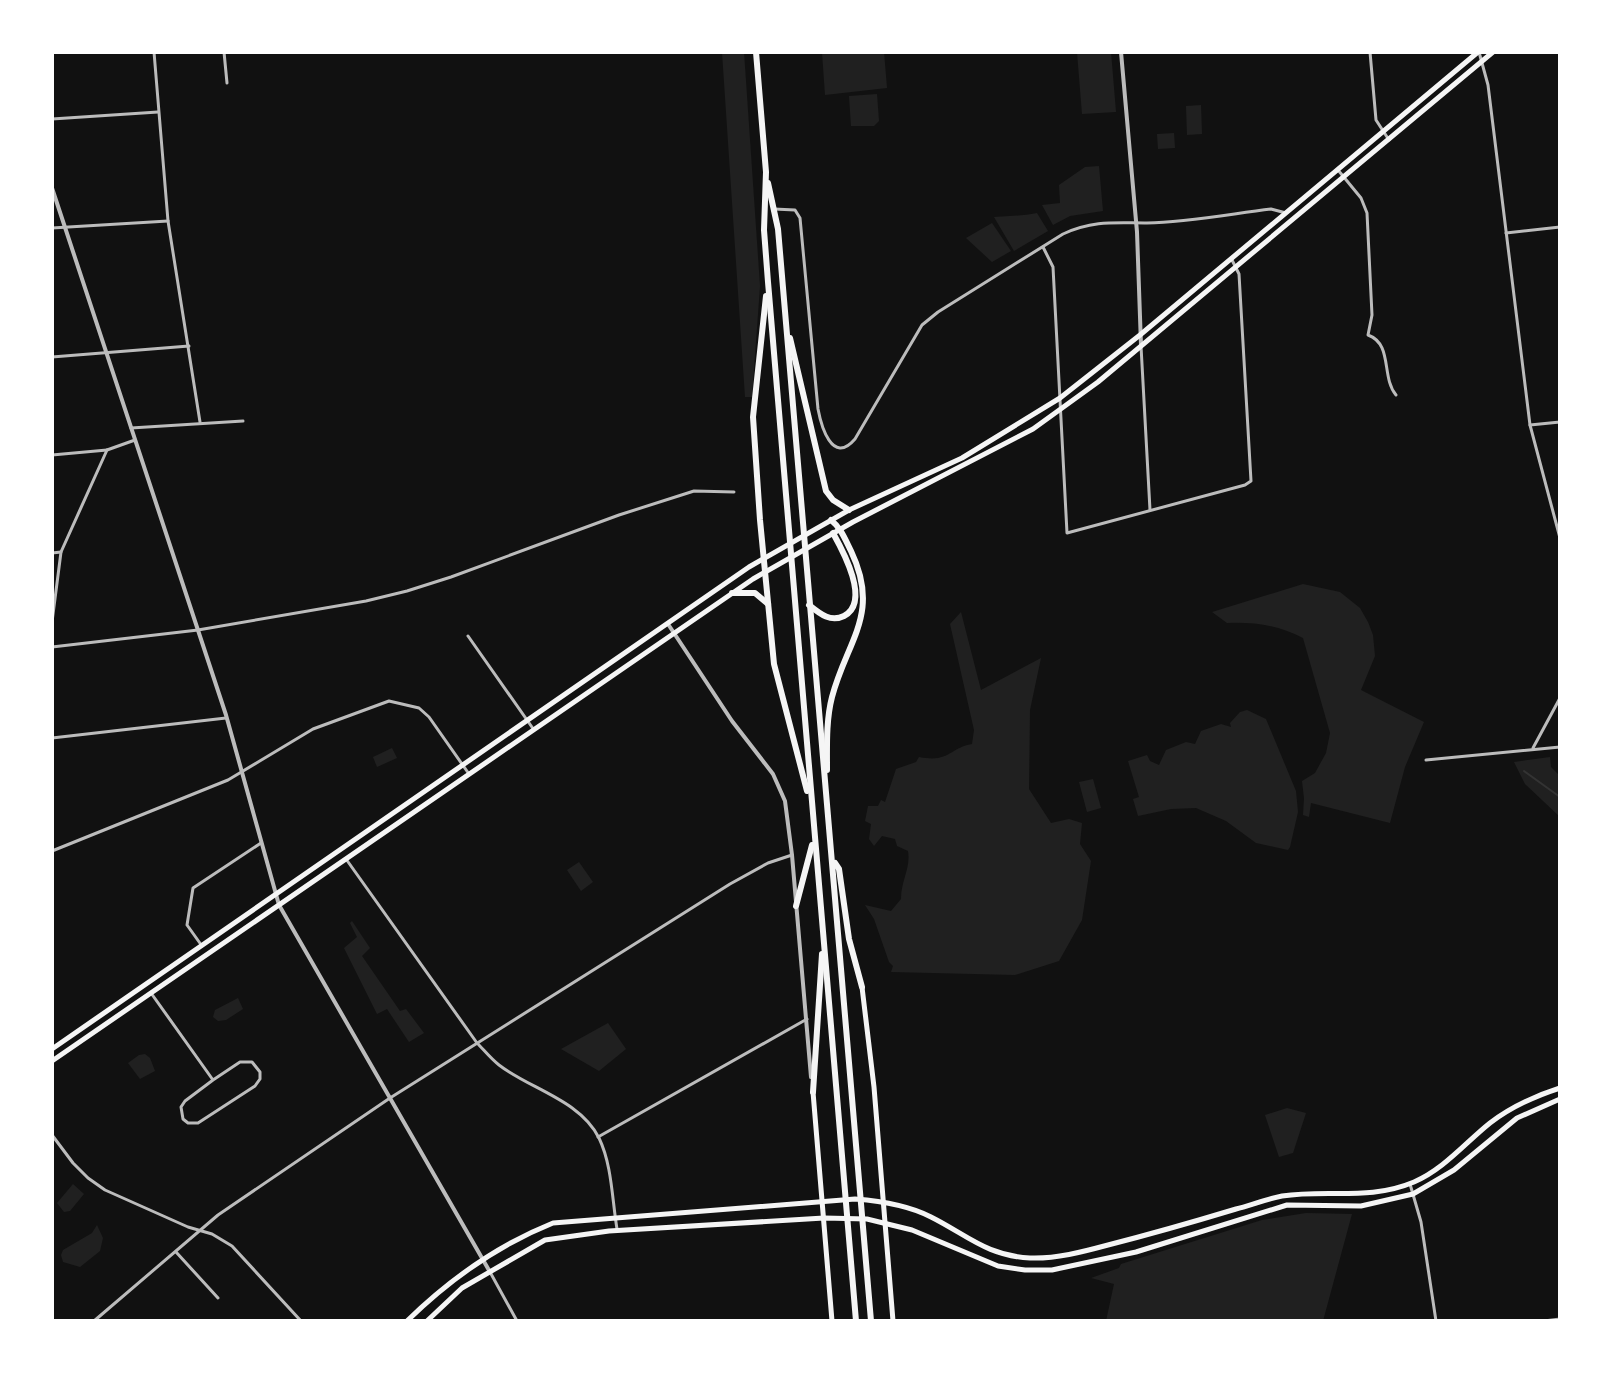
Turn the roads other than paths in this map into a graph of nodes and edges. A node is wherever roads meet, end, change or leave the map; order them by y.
1 (154, 52) edge
2 (224, 52) edge
3 (756, 52) edge
4 (1121, 52) edge
5 (1370, 52) edge
6 (1478, 52) edge
7 (1493, 52) edge
8 (1483, 62) junction
9 (227, 83) dead end
10 (158, 112) junction
11 (52, 119) edge
12 (1384, 133) junction
13 (1389, 140) junction
14 (1338, 170) junction
15 (766, 172) junction
16 (1344, 176) junction
17 (52, 188) edge
18 (774, 209) junction
19 (1286, 213) junction
20 (168, 221) junction
21 (1136, 222) junction
22 (65, 227) junction
23 (1560, 227) edge
24 (52, 228) edge
25 (1506, 233) junction
26 (1043, 247) junction
27 (1232, 259) junction
28 (1236, 266) junction
29 (768, 282) junction
30 (786, 322) junction
31 (1140, 335) junction
32 (189, 346) junction
33 (1141, 346) junction
34 (106, 352) junction
35 (52, 357) edge
36 (1396, 395) dead end
37 (1060, 398) junction
38 (1059, 410) junction
39 (243, 421) dead end
40 (200, 422) junction
41 (1560, 422) edge
42 (1530, 425) junction
43 (131, 428) junction
44 (135, 440) junction
45 (107, 450) junction
46 (52, 455) edge
47 (962, 458) junction
48 (965, 466) junction
49 (892, 490) junction
50 (734, 492) dead end
51 (897, 500) junction
52 (849, 510) junction
53 (1150, 511) junction
54 (831, 520) junction
55 (837, 531) junction
56 (1560, 538) edge
57 (61, 552) junction
58 (52, 553) edge
59 (764, 559) junction
60 (766, 571) junction
61 (732, 593) junction
62 (769, 605) junction
63 (809, 605) junction
64 (52, 622) edge
65 (668, 624) junction
66 (198, 630) junction
67 (674, 633) junction
68 (468, 636) dead end
69 (52, 647) edge
70 (1560, 698) edge
71 (226, 718) junction
72 (528, 721) junction
73 (534, 730) junction
74 (52, 738) edge
75 (1560, 747) edge
76 (1532, 749) junction
77 (1426, 760) dead end
78 (463, 766) junction
79 (242, 772) junction
80 (469, 774) junction
81 (826, 798) junction
82 (812, 806) junction
83 (814, 838) junction
84 (261, 843) junction
85 (52, 851) edge
86 (792, 855) junction
87 (346, 859) junction
88 (832, 859) junction
89 (275, 896) junction
90 (279, 905) junction
91 (796, 906) junction
92 (823, 935) junction
93 (203, 946) junction
94 (208, 954) junction
95 (145, 985) junction
96 (862, 987) joint
97 (151, 993) junction
98 (807, 1019) junction
99 (477, 1043) junction
100 (52, 1049) edge
101 (52, 1061) edge
102 (213, 1080) junction
103 (1560, 1088) edge
104 (813, 1092) junction
105 (390, 1098) junction
106 (1560, 1099) edge
107 (52, 1135) edge
108 (598, 1137) junction
109 (1410, 1184) junction
110 (1413, 1194) junction
111 (823, 1199) junction
112 (883, 1202) junction
113 (615, 1216) junction
114 (824, 1218) junction
115 (884, 1221) junction
116 (201, 1230) junction
117 (617, 1230) junction
118 (176, 1252) junction
119 (484, 1260) junction
120 (490, 1272) junction
121 (218, 1298) dead end
122 (1560, 1319) edge
123 (94, 1321) edge
124 (301, 1321) edge
125 (407, 1321) edge
126 (427, 1321) edge
127 (517, 1321) edge
128 (832, 1321) edge
129 (856, 1321) edge
130 (871, 1321) edge
131 (893, 1321) edge
132 (1436, 1321) edge
133 (1544, 1321) edge

1 - 10 street
2 - 9 street
3 - 15 highway
4 - 21 street
5 - 12 street
6 - 8 street
6 - 12 main road
7 - 8 main road
8 - 13 main road
8 - 25 street
10 - 11 street
10 - 20 street
12 - 13 street
12 - 14 main road
13 - 16 main road
14 - 16 street
14 - 19 main road
15 - 18 highway
15 - 29 highway
16 - 28 main road
16 - 36 street
17 - 22 street
18 - 26 street
18 - 30 highway
19 - 21 street
19 - 27 main road
20 - 22 street
20 - 32 street
21 - 26 street
21 - 31 street
22 - 24 street
22 - 34 street
23 - 25 street
25 - 42 street
26 - 37 street
27 - 28 street
27 - 31 main road
28 - 33 main road
28 - 53 street
29 - 59 highway
29 - 82 highway
30 - 52 highway
30 - 63 highway
31 - 33 street
31 - 37 main road
32 - 34 street
32 - 40 street
33 - 38 main road
33 - 53 street
34 - 35 street
34 - 43 street
37 - 38 street
37 - 47 main road
38 - 48 main road
38 - 53 street
39 - 40 street
40 - 43 street
41 - 42 street
42 - 56 street
43 - 44 street
44 - 45 street
44 - 66 street
45 - 46 street
45 - 57 street
47 - 48 main road
47 - 49 main road
48 - 51 main road
49 - 51 main road
49 - 52 main road
50 - 66 street
51 - 55 main road
52 - 54 main road
54 - 55 highway
54 - 59 main road
55 - 60 main road
55 - 63 highway
55 - 81 highway
57 - 58 street
57 - 64 street
59 - 60 highway
59 - 65 main road
60 - 61 main road
60 - 62 highway
61 - 62 highway
61 - 67 main road
62 - 82 highway
63 - 81 highway
65 - 67 street
65 - 72 main road
66 - 69 street
66 - 71 street
67 - 73 main road
67 - 86 street
68 - 72 street
70 - 76 street
71 - 74 street
71 - 79 street
72 - 73 street
72 - 78 main road
73 - 80 main road
75 - 76 street
76 - 77 street
78 - 79 street
78 - 80 street
78 - 89 main road
79 - 84 street
79 - 85 street
80 - 87 main road
81 - 88 highway
82 - 83 highway
83 - 91 highway
83 - 92 highway
84 - 89 street
84 - 93 street
86 - 91 street
86 - 99 street
87 - 90 main road
87 - 99 street
88 - 96 highway
88 - 130 highway
89 - 90 street
89 - 93 main road
90 - 94 main road
90 - 105 street
91 - 98 street
92 - 104 highway
92 - 129 highway
93 - 94 main road
93 - 95 main road
94 - 97 main road
95 - 97 main road
95 - 100 main road
96 - 112 main road
97 - 101 main road
97 - 102 street
98 - 104 street
98 - 108 street
99 - 105 street
99 - 108 street
102 - 102 street
103 - 109 main road
104 - 111 main road
105 - 116 street
105 - 119 street
106 - 110 main road
107 - 116 street
108 - 113 street
109 - 110 street
109 - 112 main road
110 - 115 main road
110 - 132 street
111 - 112 main road
111 - 113 main road
111 - 114 main road
112 - 115 main road
113 - 117 street
113 - 119 main road
114 - 115 main road
114 - 117 main road
114 - 128 main road
115 - 131 main road
116 - 118 street
116 - 124 street
117 - 120 main road
118 - 121 street
118 - 123 street
119 - 120 street
119 - 125 main road
120 - 126 main road
120 - 127 street
122 - 133 street

